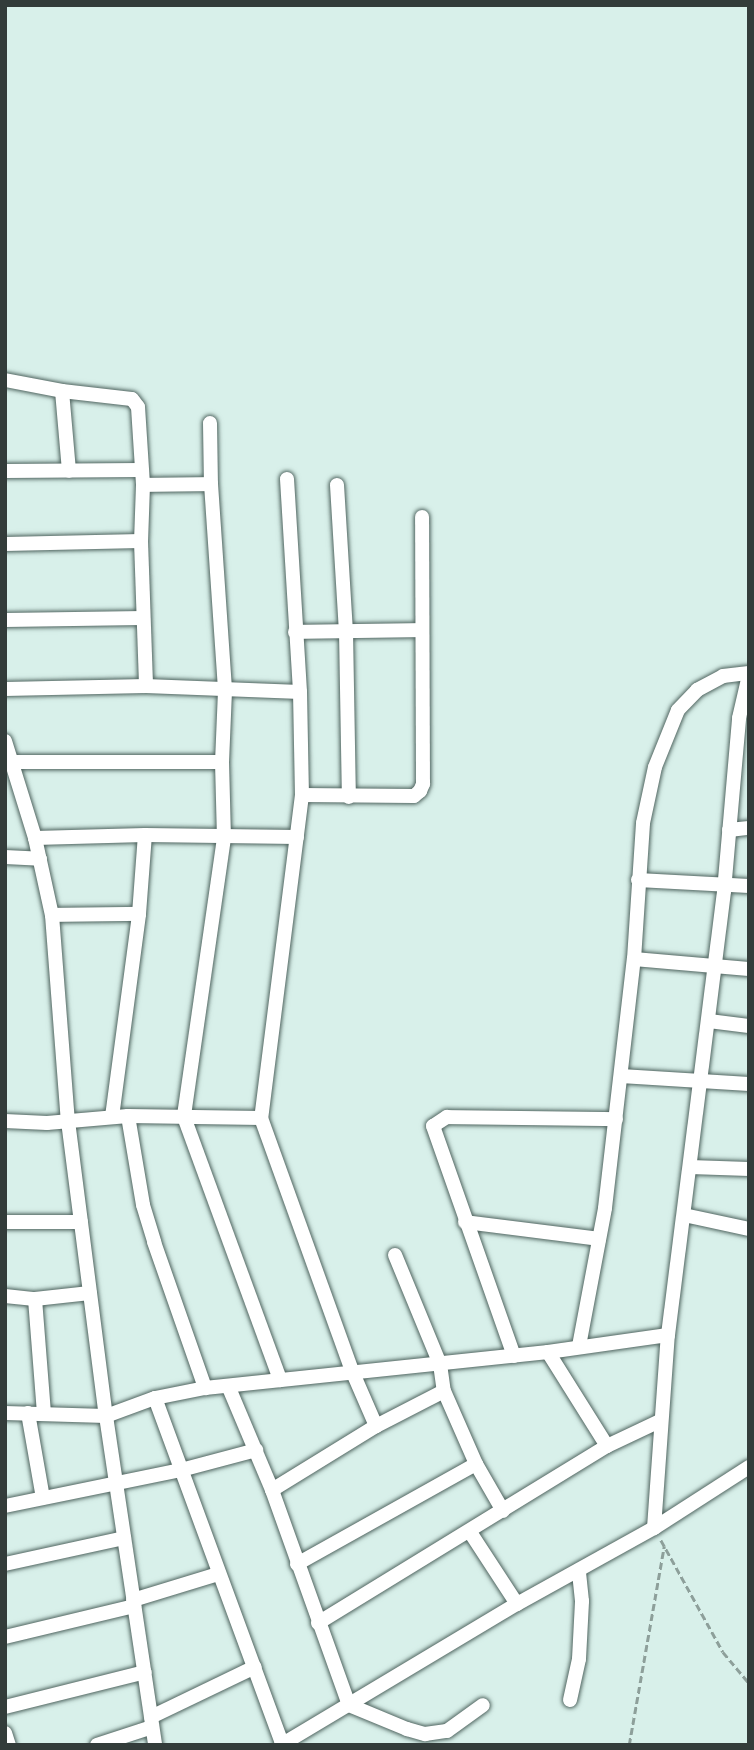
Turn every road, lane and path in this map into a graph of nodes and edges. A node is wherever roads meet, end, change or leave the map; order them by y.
1 (5, 380) edge
2 (62, 391) junction
3 (211, 423) dead end
4 (5, 471) edge
5 (69, 471) junction
6 (142, 478) junction
7 (287, 479) dead end
8 (211, 484) junction
9 (337, 485) dead end
10 (422, 517) dead end
11 (141, 541) junction
12 (5, 544) edge
13 (144, 618) junction
14 (5, 620) edge
15 (420, 629) junction
16 (346, 631) junction
17 (295, 632) junction
18 (748, 682) edge
19 (146, 686) junction
20 (5, 689) edge
21 (225, 691) junction
22 (300, 692) junction
23 (5, 741) edge
24 (11, 762) junction
25 (222, 762) junction
26 (302, 795) junction
27 (349, 797) junction
28 (749, 828) edge
29 (729, 831) junction
30 (145, 835) junction
31 (297, 837) junction
32 (35, 838) junction
33 (224, 838) junction
34 (5, 857) edge
35 (40, 859) junction
36 (638, 880) junction
37 (725, 886) junction
38 (749, 886) edge
39 (139, 914) junction
40 (52, 915) junction
41 (634, 959) junction
42 (715, 967) junction
43 (749, 969) edge
44 (709, 1021) junction
45 (749, 1026) edge
46 (621, 1076) junction
47 (702, 1080) junction
48 (749, 1084) edge
49 (128, 1116) junction
50 (112, 1117) junction
51 (184, 1117) junction
52 (261, 1118) junction
53 (616, 1119) junction
54 (5, 1121) edge
55 (68, 1121) junction
56 (690, 1167) junction
57 (749, 1169) edge
58 (684, 1215) junction
59 (5, 1222) edge
60 (82, 1222) junction
61 (465, 1222) junction
62 (749, 1229) edge
63 (599, 1239) junction
64 (395, 1255) dead end
65 (90, 1293) junction
66 (5, 1296) edge
67 (35, 1298) junction
68 (667, 1335) junction
69 (579, 1346) junction
70 (548, 1352) junction
71 (514, 1356) junction
72 (440, 1364) junction
73 (353, 1373) junction
74 (280, 1380) junction
75 (205, 1388) junction
76 (229, 1388) junction
77 (444, 1391) junction
78 (155, 1398) junction
79 (5, 1413) edge
80 (28, 1413) junction
81 (44, 1413) junction
82 (106, 1416) junction
83 (660, 1421) junction
84 (376, 1426) junction
85 (607, 1446) junction
86 (256, 1450) junction
87 (476, 1464) junction
88 (749, 1467) edge
89 (181, 1471) junction
90 (116, 1483) junction
91 (272, 1490) junction
92 (43, 1498) junction
93 (5, 1506) edge
94 (503, 1511) junction
95 (654, 1528) junction
96 (470, 1532) junction
97 (124, 1538) junction
98 (664, 1546) junction
99 (5, 1564) edge
100 (297, 1564) junction
101 (579, 1570) junction
102 (218, 1574) junction
103 (134, 1603) junction
104 (517, 1604) junction
105 (318, 1623) junction
106 (5, 1637) edge
107 (255, 1667) junction
108 (145, 1672) junction
109 (749, 1683) edge
110 (570, 1700) dead end
111 (349, 1705) junction
112 (483, 1705) dead end
113 (5, 1707) edge
114 (152, 1722) junction
115 (5, 1733) edge
116 (281, 1744) edge
117 (9, 1745) edge
118 (97, 1745) edge
119 (155, 1745) edge
120 (629, 1745) edge

1 - 2 street
2 - 5 street
2 - 6 street
3 - 8 street
4 - 5 street
5 - 6 street
6 - 8 street
6 - 11 street
7 - 17 street
8 - 21 street
9 - 16 street
10 - 15 street
11 - 12 street
11 - 13 street
13 - 14 street
13 - 19 street
15 - 16 street
15 - 27 street
16 - 17 street
16 - 27 street
17 - 22 street
18 - 29 street
18 - 36 street
19 - 20 street
19 - 21 street
21 - 22 street
21 - 25 street
22 - 26 street
23 - 24 street
24 - 25 street
24 - 32 street
25 - 33 street
26 - 27 street
26 - 31 street
28 - 29 street
29 - 37 street
30 - 32 street
30 - 33 street
30 - 39 street
31 - 33 street
31 - 52 street
32 - 35 street
33 - 51 street
34 - 35 street
35 - 40 street
36 - 37 street
36 - 41 street
37 - 38 street
37 - 42 street
39 - 40 street
39 - 50 street
40 - 55 street
41 - 42 street
41 - 46 street
42 - 43 street
42 - 44 street
44 - 45 street
44 - 47 street
46 - 47 street
46 - 53 street
47 - 48 street
47 - 56 street
49 - 50 street
49 - 51 street
49 - 75 street
50 - 55 street
51 - 52 street
51 - 74 street
52 - 73 street
53 - 61 street
53 - 63 street
54 - 55 street
55 - 60 street
56 - 57 street
56 - 58 street
58 - 62 street
58 - 68 street
59 - 60 street
60 - 65 street
61 - 63 street
61 - 71 street
63 - 69 street
64 - 72 street
65 - 67 street
65 - 82 street
66 - 67 street
67 - 81 street
68 - 69 street
68 - 83 street
69 - 70 street
70 - 71 street
70 - 85 street
71 - 72 street
72 - 73 street
72 - 77 street
73 - 74 street
73 - 84 street
74 - 76 street
75 - 76 street
75 - 78 street
76 - 86 street
77 - 84 street
77 - 87 street
78 - 82 street
78 - 89 street
79 - 80 street
80 - 81 street
80 - 92 street
81 - 82 street
82 - 90 street
83 - 85 street
83 - 95 street
84 - 91 street
85 - 94 street
86 - 89 street
86 - 91 street
87 - 94 street
87 - 100 street
88 - 95 street
89 - 90 street
89 - 102 street
90 - 92 street
90 - 97 street
91 - 100 street
92 - 93 street
94 - 96 street
95 - 98 path
95 - 101 street
96 - 104 street
96 - 105 street
97 - 99 street
97 - 103 street
98 - 109 path
98 - 120 path
100 - 105 street
101 - 104 street
101 - 110 street
102 - 103 street
102 - 107 street
103 - 106 street
103 - 108 street
104 - 111 street
105 - 111 street
107 - 114 street
107 - 116 street
108 - 113 street
108 - 114 street
111 - 112 street
111 - 116 street
114 - 118 street
114 - 119 street
115 - 117 street

